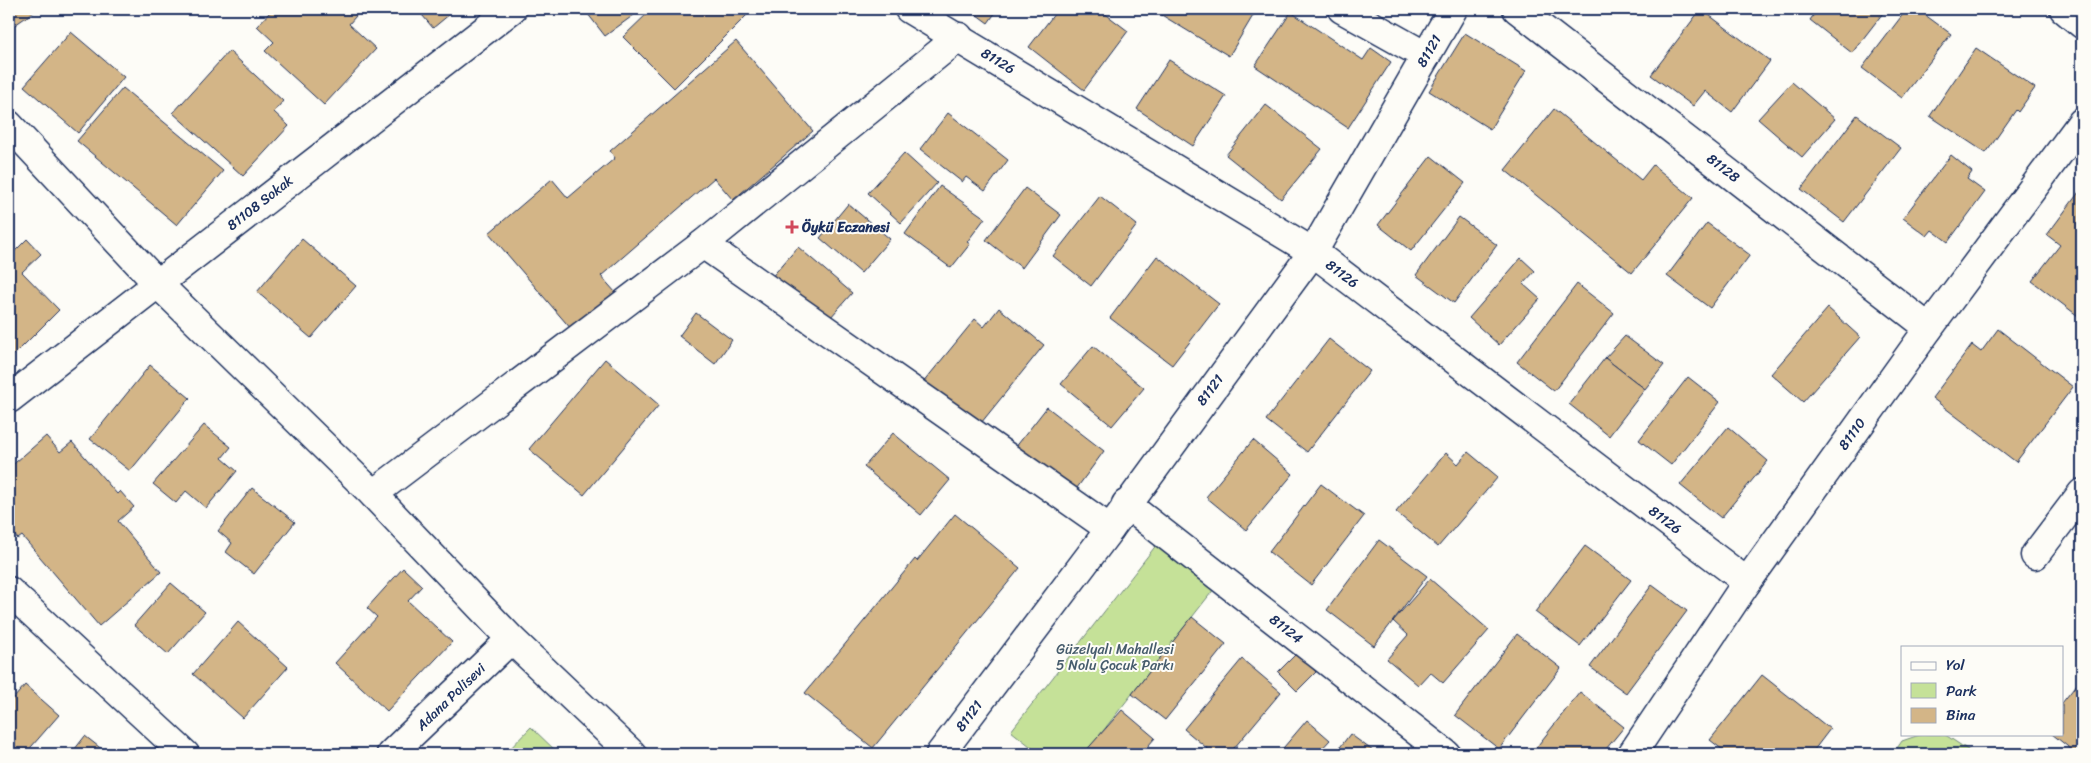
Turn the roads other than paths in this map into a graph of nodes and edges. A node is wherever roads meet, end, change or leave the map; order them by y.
1 (512, 9) edge
2 (909, 9) edge
3 (1342, 9) edge
4 (1454, 9) edge
5 (1517, 9) edge
6 (2064, 9) edge
7 (2082, 24) edge
8 (959, 37) junction
9 (1426, 56) junction
10 (2082, 122) edge
11 (9, 125) edge
12 (703, 244) junction
13 (1313, 252) junction
14 (157, 283) junction
15 (1929, 328) junction
16 (9, 399) edge
17 (2082, 493) edge
18 (373, 494) junction
19 (1126, 504) junction
20 (1110, 529) junction
21 (2036, 555) dead end
22 (1747, 582) junction
23 (9, 591) edge
24 (511, 639) junction
25 (949, 751) edge
26 (185, 754) edge
27 (391, 754) edge
28 (632, 754) edge
29 (1446, 754) edge
30 (1632, 754) edge

1 - 14 street, 81108 Sokak
2 - 8 street, 81126
3 - 9 street
4 - 9 street, 81121
5 - 15 street, 81128
6 - 7 street
8 - 12 street
8 - 13 street, 81126
9 - 13 street, 81121
10 - 15 street, 81110
11 - 14 street
12 - 18 street
12 - 20 street
13 - 19 street, 81121
13 - 22 street, 81126
14 - 16 street, 81108 Sokak
14 - 18 street
15 - 22 street, 81110
17 - 21 street
18 - 24 street
19 - 20 street, 81121
19 - 29 street, 81124
20 - 25 street, 81121
22 - 30 street, 81110
23 - 26 street
24 - 27 street, Adana Polisevi
24 - 28 street

